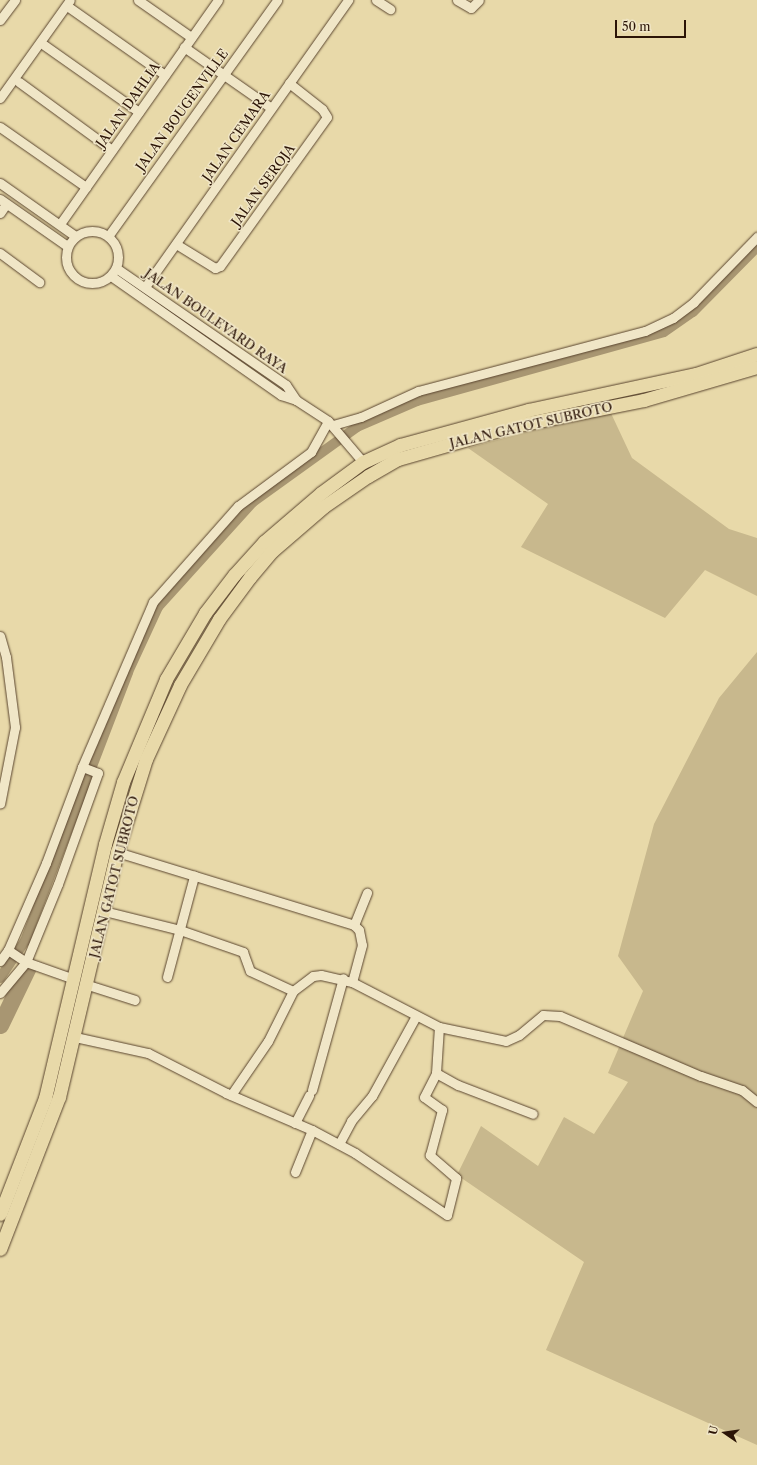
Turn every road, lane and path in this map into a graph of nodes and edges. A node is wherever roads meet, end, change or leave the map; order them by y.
1 (15, 0) edge
2 (138, 0) edge
3 (218, 0) edge
4 (278, 0) edge
5 (348, 0) edge
6 (376, 0) edge
7 (457, 0) edge
8 (479, 0) edge
9 (70, 4) edge
10 (390, 9) dead end
11 (0, 20) edge
12 (192, 37) junction
13 (44, 45) dead end
14 (184, 48) junction
15 (165, 74) junction
16 (223, 75) junction
17 (19, 82) dead end
18 (289, 83) junction
19 (0, 98) edge
20 (271, 108) junction
21 (139, 112) junction
22 (0, 126) edge
23 (112, 150) junction
24 (0, 183) edge
25 (86, 187) junction
26 (3, 202) edge
27 (0, 213) edge
28 (60, 224) junction
29 (109, 235) junction
30 (75, 236) junction
31 (757, 237) edge
32 (176, 244) junction
33 (67, 246) junction
34 (0, 253) edge
35 (116, 268) junction
36 (111, 276) junction
37 (39, 282) dead end
38 (145, 287) junction
39 (757, 354) edge
40 (757, 367) edge
41 (296, 400) junction
42 (333, 425) junction
43 (363, 462) junction
44 (0, 636) edge
45 (6, 657) junction
46 (0, 666) edge
47 (84, 768) junction
48 (0, 804) edge
49 (117, 852) junction
50 (194, 876) junction
51 (367, 893) dead end
52 (104, 911) junction
53 (354, 925) junction
54 (180, 930) junction
55 (10, 953) junction
56 (0, 961) edge
57 (24, 962) junction
58 (167, 977) dead end
59 (343, 978) junction
60 (74, 979) junction
61 (352, 982) junction
62 (88, 985) junction
63 (293, 991) junction
64 (0, 993) edge
65 (135, 1000) dead end
66 (416, 1016) junction
67 (439, 1027) junction
68 (75, 1038) junction
69 (436, 1073) junction
70 (231, 1095) junction
71 (757, 1102) edge
72 (533, 1114) dead end
73 (295, 1123) junction
74 (312, 1130) junction
75 (339, 1144) junction
76 (295, 1172) dead end
77 (0, 1214) edge
78 (0, 1249) edge

1 - 11 street
2 - 12 street
3 - 12 street, JALAN DAHLIA
4 - 16 street, JALAN BOUGENVILLE
5 - 18 street, JALAN CEMARA
6 - 10 street
7 - 8 street
9 - 15 street
9 - 19 street
12 - 14 street, JALAN DAHLIA
13 - 21 street
14 - 15 street, JALAN DAHLIA
14 - 16 street
15 - 21 street, JALAN DAHLIA
16 - 20 street
16 - 29 street, JALAN BOUGENVILLE
17 - 23 street
18 - 20 street, JALAN CEMARA
18 - 32 street, JALAN SEROJA
20 - 32 street, JALAN CEMARA
21 - 23 street, JALAN DAHLIA
22 - 25 street
23 - 25 street, JALAN DAHLIA
24 - 28 street
25 - 28 street, JALAN DAHLIA
26 - 27 street
26 - 33 street
28 - 30 street
29 - 30 street
29 - 35 street
30 - 33 street
31 - 42 street
32 - 38 street, JALAN CEMARA
33 - 36 street
34 - 37 street
35 - 36 street
35 - 38 street, JALAN BOULEVARD RAYA
36 - 41 street, JALAN BOULEVARD RAYA
38 - 41 street, JALAN BOULEVARD RAYA
39 - 43 highway, JALAN GATOT SUBROTO
40 - 49 highway, JALAN GATOT SUBROTO
41 - 42 street, JALAN BOULEVARD RAYA
42 - 43 street, JALAN BOULEVARD RAYA
42 - 47 street
43 - 60 highway, JALAN GATOT SUBROTO
44 - 45 street
45 - 46 street
45 - 48 street
47 - 55 street
47 - 57 street
49 - 50 street
49 - 52 highway, JALAN GATOT SUBROTO
50 - 53 street
50 - 54 street
51 - 53 street
52 - 54 street
52 - 62 highway, JALAN GATOT SUBROTO
53 - 61 street
54 - 58 street
54 - 63 street
55 - 56 street
55 - 57 street
57 - 60 street
57 - 64 street
59 - 61 street
59 - 63 street
59 - 73 street
60 - 77 highway, JALAN GATOT SUBROTO
61 - 66 street
62 - 65 street
62 - 68 highway, JALAN GATOT SUBROTO
63 - 70 street
66 - 67 street
66 - 75 street
67 - 69 street
67 - 71 street
68 - 70 street
68 - 78 highway, JALAN GATOT SUBROTO
69 - 72 street
69 - 75 street
70 - 73 street
73 - 74 street
74 - 75 street
74 - 76 street

